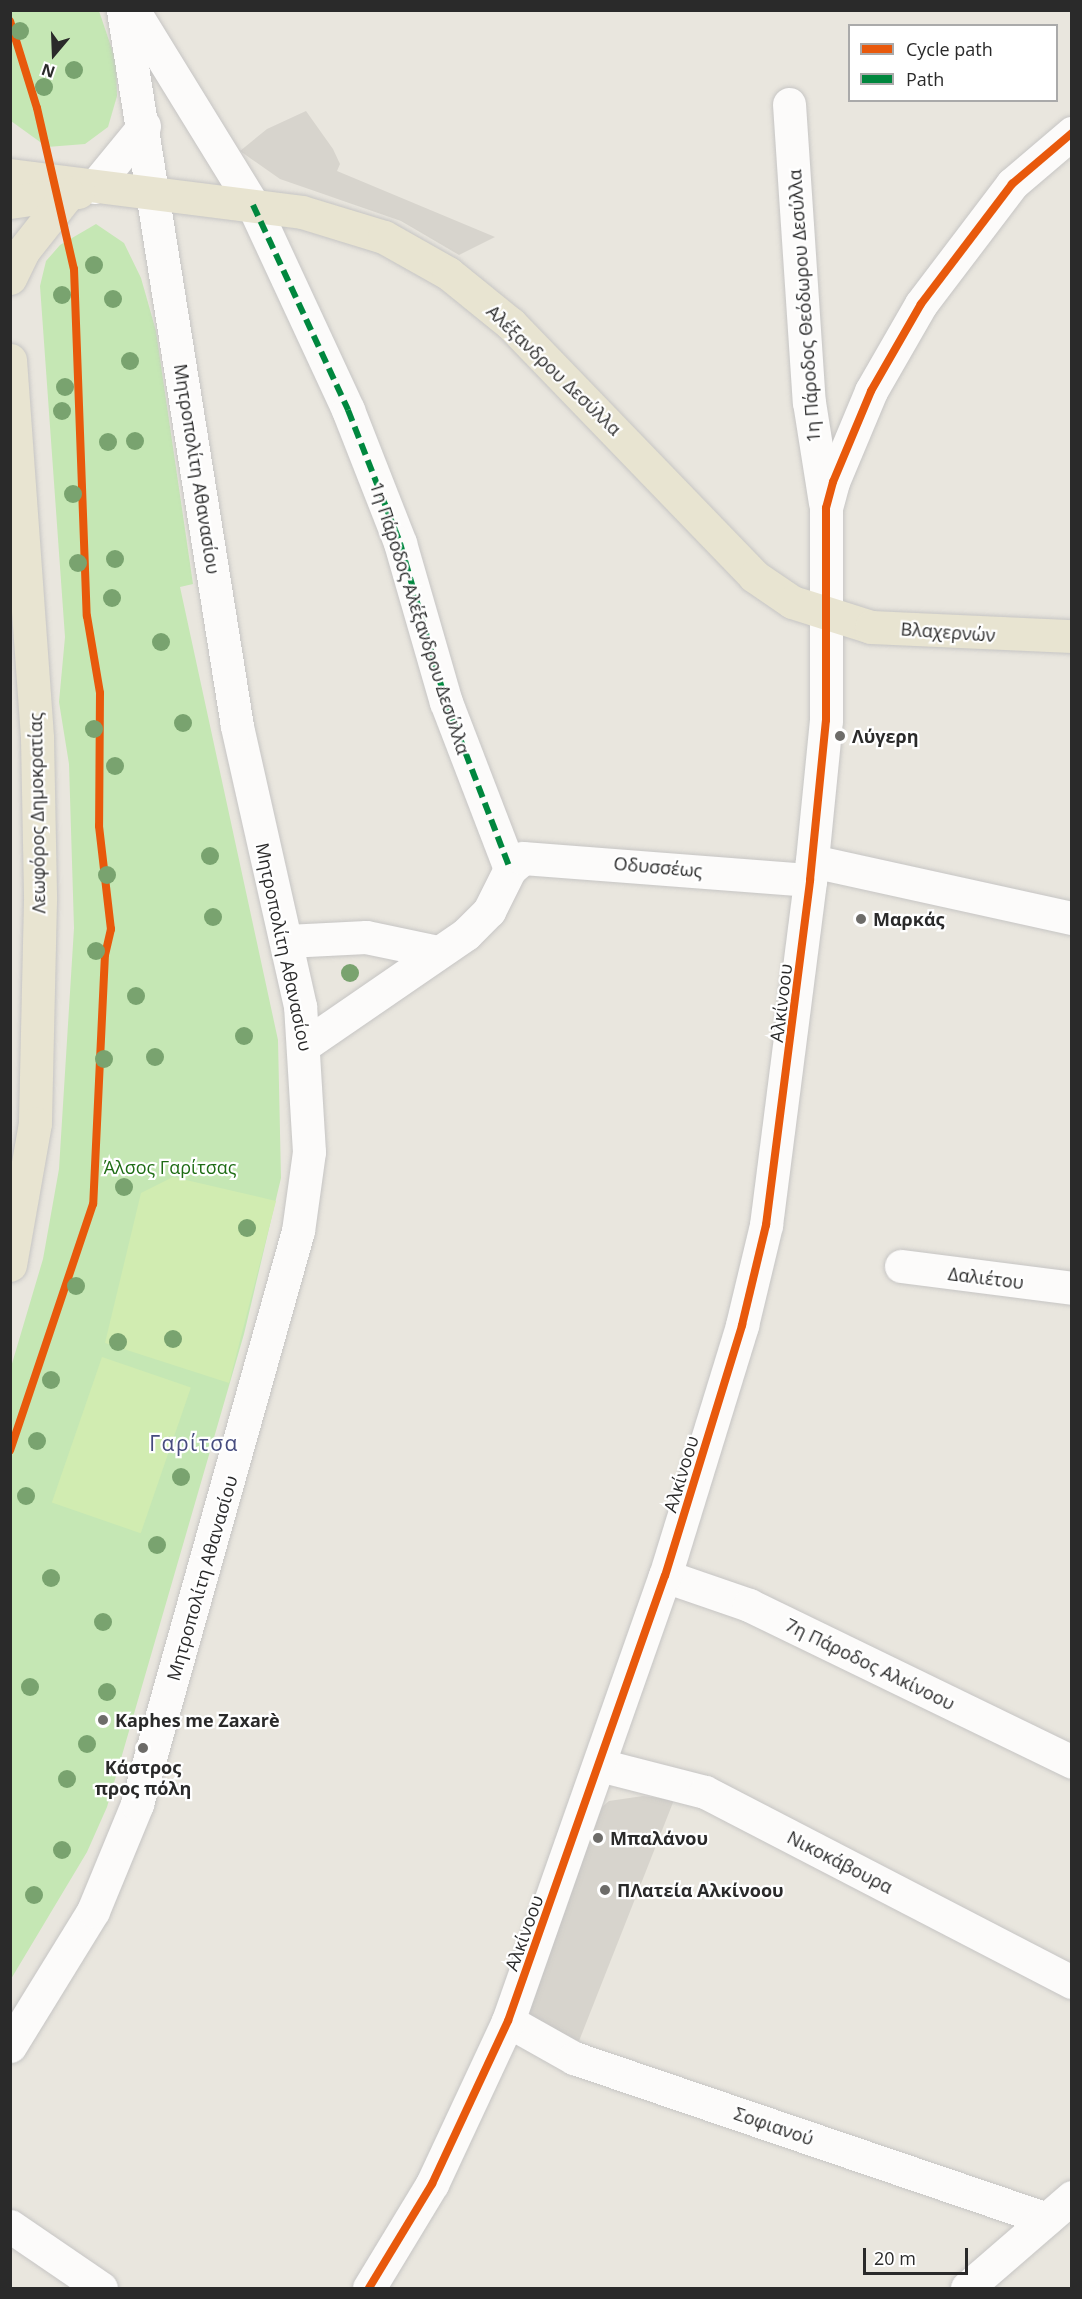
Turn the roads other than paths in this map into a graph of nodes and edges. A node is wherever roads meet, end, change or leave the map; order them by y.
1 (123, 10) edge
2 (133, 10) edge
3 (789, 104) dead end
4 (144, 126) junction
5 (1071, 133) edge
6 (10, 175) edge
7 (81, 191) junction
8 (153, 195) junction
9 (10, 202) edge
10 (252, 205) junction
11 (10, 278) edge
12 (10, 360) edge
13 (826, 508) junction
14 (825, 616) junction
15 (1071, 636) edge
16 (510, 869) junction
17 (811, 870) junction
18 (1071, 918) edge
19 (287, 941) junction
20 (438, 952) junction
21 (306, 1044) junction
22 (10, 1265) edge
23 (901, 1266) dead end
24 (1071, 1288) edge
25 (665, 1576) junction
26 (1071, 1762) edge
27 (600, 1765) junction
28 (1071, 1982) edge
29 (508, 2021) junction
30 (10, 2046) edge
31 (1071, 2197) edge
32 (1046, 2219) junction
33 (10, 2226) edge
34 (101, 2289) edge
35 (369, 2289) edge
36 (967, 2289) edge

1 - 4 street, Μητροπολίτη Αθανασίου
2 - 10 street
3 - 13 street, 1η Πάροδος Θεόδωρου Δεσύλλα
4 - 7 street
4 - 8 street, Μητροπολίτη Αθανασίου
5 - 13 street
6 - 7 main road, Αλέξανδρου Δεσύλλα
7 - 8 main road, Αλέξανδρου Δεσύλλα
7 - 9 main road, Αλέξανδρου Δεσύλλα
7 - 11 main road
8 - 10 main road, Αλέξανδρου Δεσύλλα
8 - 19 street, Μητροπολίτη Αθανασίου
10 - 14 main road, Αλέξανδρου Δεσύλλα
10 - 16 street, 1η Πάροδος Αλέξανδρου Δεσύλλα
12 - 22 main road, Λεωφόρος Δημοκρατίας
13 - 14 street, Αλκίνοου
14 - 15 main road, Βλαχερνών
14 - 17 street, Αλκίνοου
16 - 17 street, Οδυσσέως
16 - 20 street
17 - 18 street, Οδυσσέως
17 - 25 street, Αλκίνοου
19 - 20 street
19 - 21 street, Μητροπολίτη Αθανασίου
20 - 21 street
21 - 30 street, Μητροπολίτη Αθανασίου
23 - 24 street, Δαλιέτου
25 - 26 street, 7η Πάροδος Αλκίνοου
25 - 27 street, Αλκίνοου
27 - 28 street, Νικοκάβουρα
27 - 29 street, Αλκίνοου
29 - 32 street, Σοφιανού
29 - 35 street, Αλκίνοου
31 - 32 street
32 - 36 street
33 - 34 street

